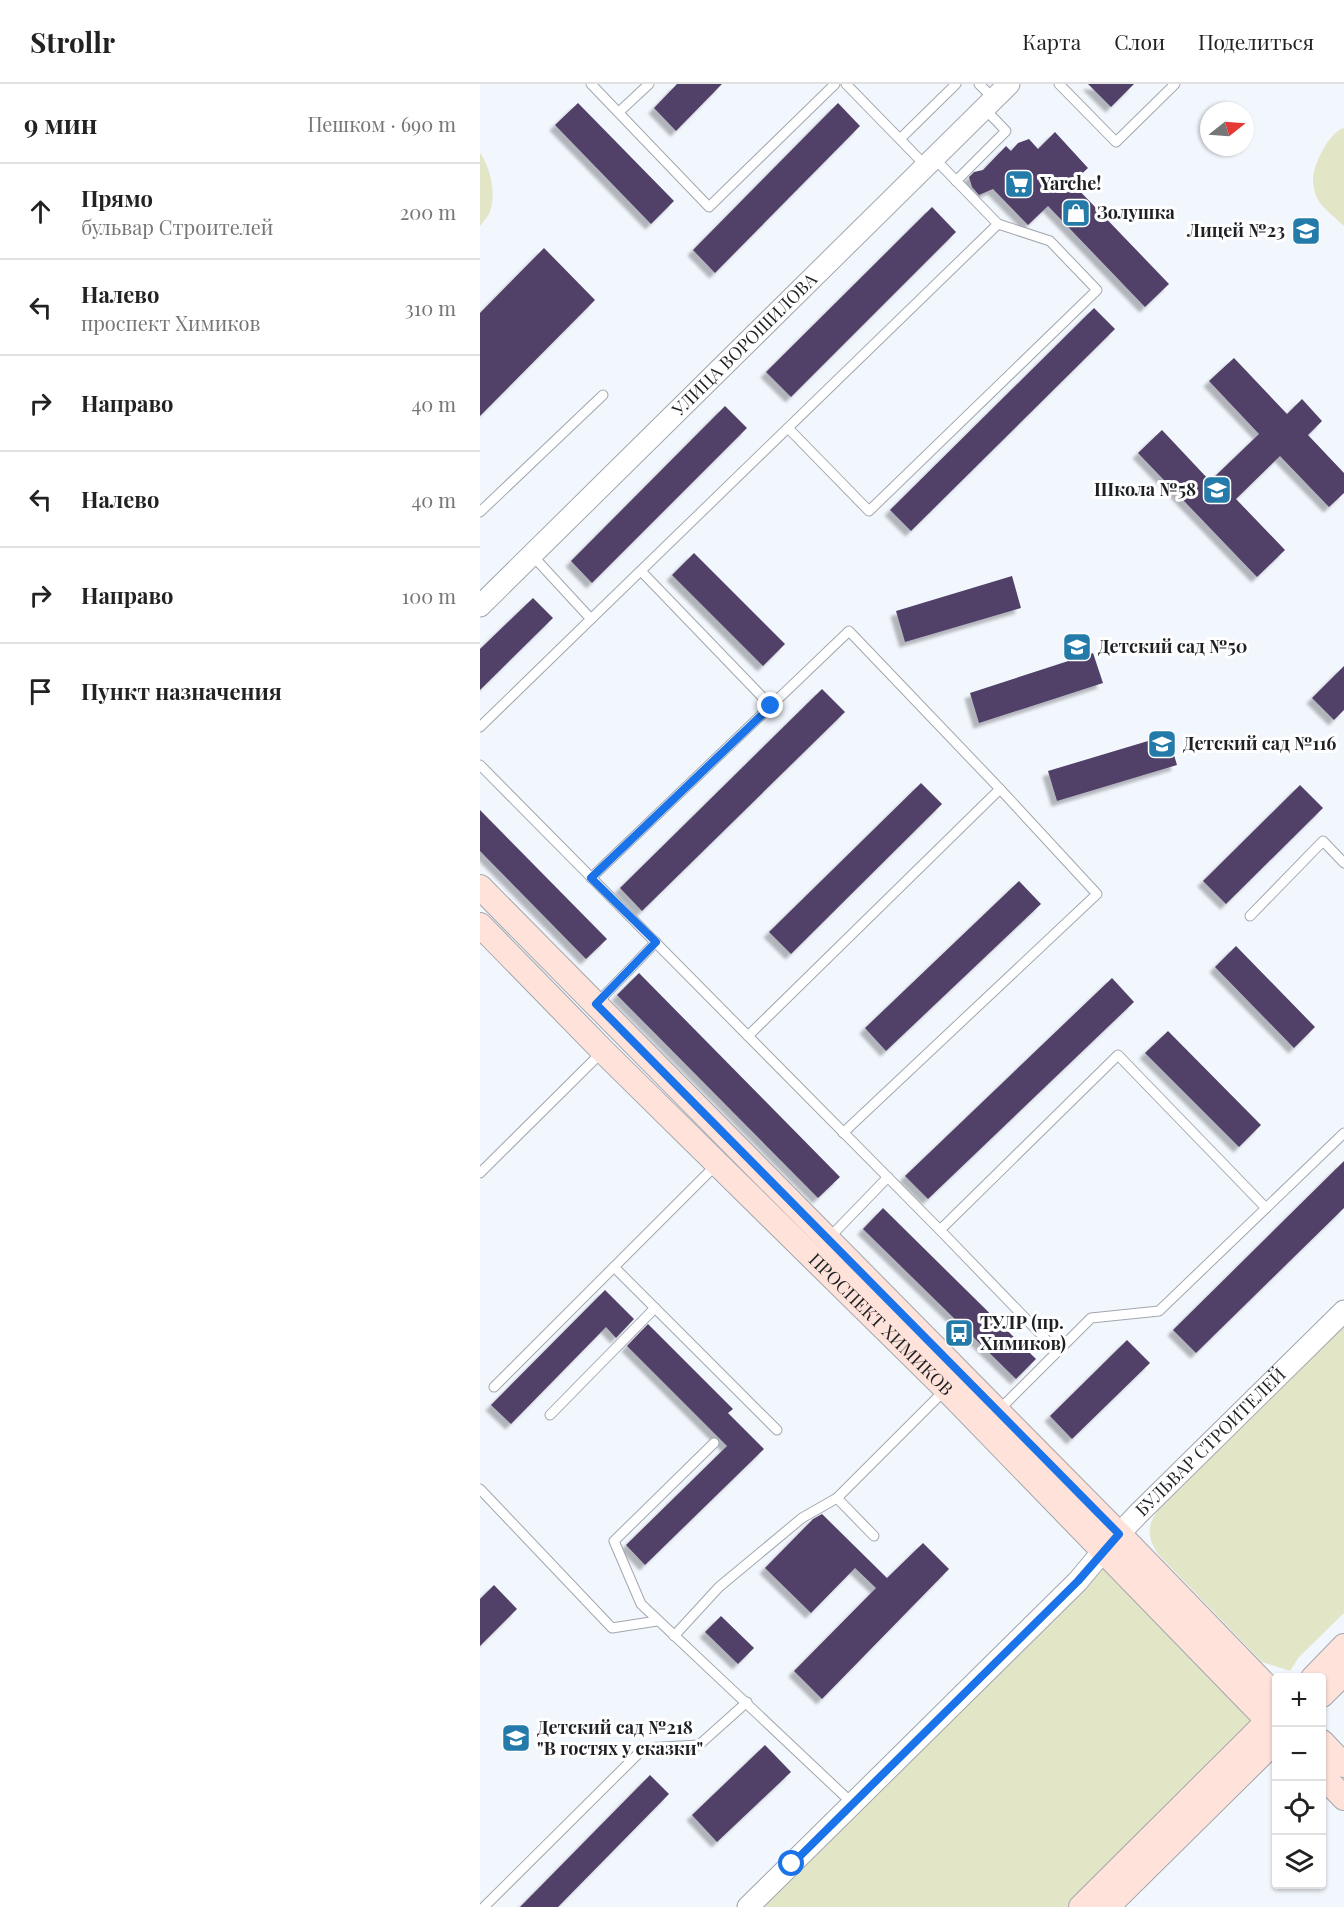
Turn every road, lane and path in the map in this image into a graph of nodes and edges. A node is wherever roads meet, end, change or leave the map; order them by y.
1 (591, 84) edge
2 (649, 84) edge
3 (835, 84) edge
4 (846, 84) edge
5 (956, 84) edge
6 (1009, 84) edge
7 (1059, 84) edge
8 (1175, 84) edge
9 (986, 97) edge
10 (619, 112) junction
11 (900, 139) junction
12 (930, 162) junction
13 (956, 181) junction
14 (998, 224) junction
15 (603, 395) dead end
16 (788, 428) junction
17 (480, 512) edge
18 (531, 555) junction
19 (640, 571) junction
20 (480, 606) edge
21 (591, 619) junction
22 (771, 706) junction
23 (480, 727) edge
24 (480, 765) edge
25 (1000, 789) junction
26 (1344, 863) edge
27 (591, 878) junction
28 (480, 887) edge
29 (1250, 916) dead end
30 (480, 925) edge
31 (656, 942) junction
32 (596, 1004) junction
33 (748, 1036) junction
34 (603, 1051) junction
35 (843, 1133) junction
36 (1344, 1133) edge
37 (717, 1164) junction
38 (480, 1173) edge
39 (888, 1177) junction
40 (1266, 1208) junction
41 (940, 1230) junction
42 (828, 1240) junction
43 (614, 1267) junction
44 (656, 1308) junction
45 (1344, 1311) edge
46 (1058, 1351) junction
47 (494, 1387) dead end
48 (946, 1389) junction
49 (997, 1411) junction
50 (550, 1415) dead end
51 (777, 1430) dead end
52 (714, 1443) dead end
53 (480, 1489) edge
54 (837, 1498) junction
55 (874, 1536) dead end
56 (1111, 1542) junction
57 (657, 1621) junction
58 (674, 1636) junction
59 (1344, 1647) edge
60 (1317, 1673) edge
61 (1344, 1673) edge
62 (1272, 1691) edge
63 (1326, 1691) edge
64 (747, 1702) junction
65 (1272, 1723) edge
66 (1274, 1727) edge
67 (1274, 1727) edge
68 (1326, 1746) edge
69 (1344, 1765) edge
70 (1326, 1779) edge
71 (1344, 1798) edge
72 (853, 1804) junction
73 (483, 1907) edge
74 (748, 1907) edge
75 (1081, 1907) edge
76 (1107, 1907) edge

1 - 10 lane
2 - 10 lane
3 - 10 lane
4 - 11 lane
5 - 11 lane
6 - 9 street, УЛИЦА ВОРОШИЛОВА
7 - 8 lane
9 - 12 street, УЛИЦА ВОРОШИЛОВА
9 - 13 lane
11 - 12 lane
12 - 13 lane
12 - 18 street, УЛИЦА ВОРОШИЛОВА
13 - 14 lane
14 - 16 lane
14 - 16 lane
15 - 17 lane
16 - 19 lane
18 - 20 street, УЛИЦА ВОРОШИЛОВА
18 - 21 lane
19 - 21 lane
19 - 22 lane
21 - 23 lane
22 - 25 lane
22 - 27 lane
24 - 27 lane
25 - 33 lane
25 - 35 lane
26 - 29 lane
27 - 31 lane
28 - 32 main road, ПРОСПЕКТ ХИМИКОВ
30 - 34 main road, ПРОСПЕКТ ХИМИКОВ
31 - 32 lane
31 - 33 lane
32 - 42 main road, ПРОСПЕКТ ХИМИКОВ
33 - 35 lane
34 - 37 main road, ПРОСПЕКТ ХИМИКОВ
34 - 38 lane
35 - 39 lane
36 - 40 lane
37 - 43 lane
37 - 48 main road, ПРОСПЕКТ ХИМИКОВ
39 - 41 lane
39 - 42 lane
40 - 41 lane
40 - 46 lane
41 - 46 lane
42 - 49 main road, ПРОСПЕКТ ХИМИКОВ
43 - 44 lane
43 - 47 lane
44 - 50 lane
44 - 51 lane
45 - 56 street, БУЛЬВАР СТРОИТЕЛЕЙ
46 - 49 lane
48 - 54 lane
48 - 56 main road, ПРОСПЕКТ ХИМИКОВ
49 - 56 main road, ПРОСПЕКТ ХИМИКОВ
52 - 57 lane
53 - 57 lane
54 - 55 lane
54 - 58 lane
56 - 62 main road, ПРОСПЕКТ ХИМИКОВ
56 - 65 main road, ПРОСПЕКТ ХИМИКОВ
56 - 72 street, БУЛЬВАР СТРОИТЕЛЕЙ
57 - 58 lane
58 - 64 lane
59 - 60 main road
61 - 63 main road
64 - 72 lane
64 - 73 lane
66 - 75 main road
67 - 76 main road
68 - 69 main road
70 - 71 main road
72 - 74 street, БУЛЬВАР СТРОИТЕЛЕЙ

